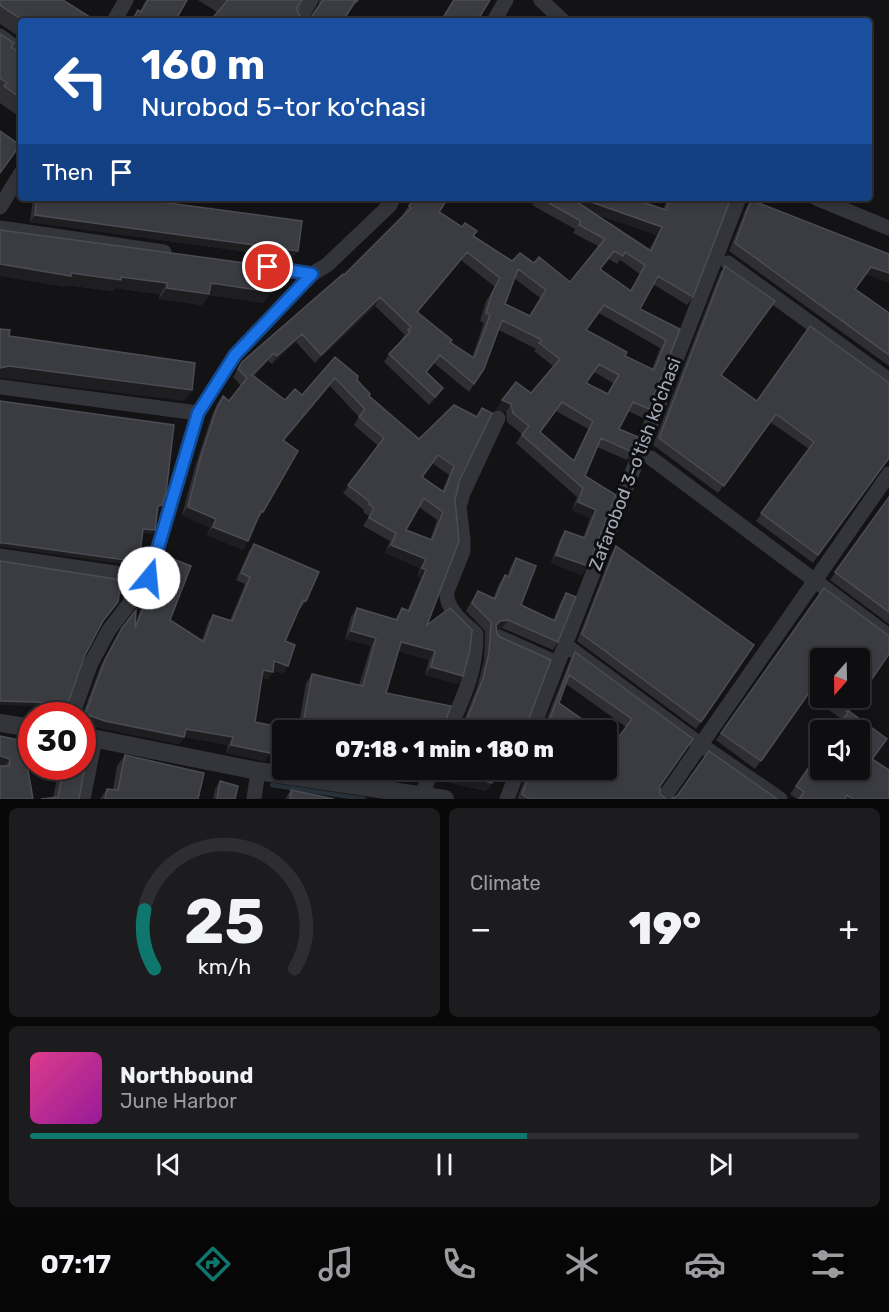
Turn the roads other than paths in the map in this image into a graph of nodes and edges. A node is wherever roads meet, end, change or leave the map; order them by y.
1 (126, 0) edge
2 (311, 0) edge
3 (506, 0) edge
4 (541, 0) edge
5 (116, 18) edge
6 (300, 18) edge
7 (496, 18) edge
8 (560, 18) edge
9 (0, 36) edge
10 (18, 49) edge
11 (18, 178) edge
12 (392, 201) edge
13 (738, 201) edge
14 (823, 201) edge
15 (0, 207) edge
16 (0, 228) edge
17 (889, 228) edge
18 (173, 254) edge
19 (728, 263) dead end
20 (243, 264) edge
21 (312, 274) junction
22 (889, 380) edge
23 (0, 387) edge
24 (198, 413) junction
25 (498, 417) dead end
26 (651, 458) dead end
27 (889, 474) edge
28 (0, 556) edge
29 (149, 578) junction
30 (814, 581) junction
31 (889, 636) edge
32 (499, 637) edge
33 (571, 649) dead end
34 (557, 663) junction
35 (77, 702) edge
36 (453, 720) edge
37 (536, 720) edge
38 (0, 723) edge
39 (18, 726) edge
40 (96, 738) edge
41 (701, 745) junction
42 (258, 771) junction
43 (85, 780) edge
44 (428, 780) edge
45 (514, 780) edge
46 (422, 794) junction
47 (83, 799) edge
48 (254, 799) edge
49 (445, 799) edge
50 (507, 799) edge
51 (663, 799) edge
52 (780, 799) edge

1 - 5 street
2 - 6 street
3 - 7 street
4 - 8 street
9 - 10 street
11 - 15 street
12 - 21 street
13 - 34 street, Zafarobod 3-o'tish ko'chasi
14 - 17 street
16 - 18 street
19 - 22 street
20 - 21 street
21 - 24 street
23 - 24 street
24 - 29 street
25 - 36 street
26 - 30 street
27 - 30 street
28 - 29 street
29 - 35 street
30 - 31 street
30 - 41 street
32 - 34 street
33 - 41 street
34 - 37 street, Zafarobod 3-o'tish ko'chasi
38 - 39 street
40 - 42 street
41 - 51 street
41 - 52 street
42 - 46 street
42 - 48 street
43 - 47 street
44 - 46 street
45 - 50 street
46 - 49 street

